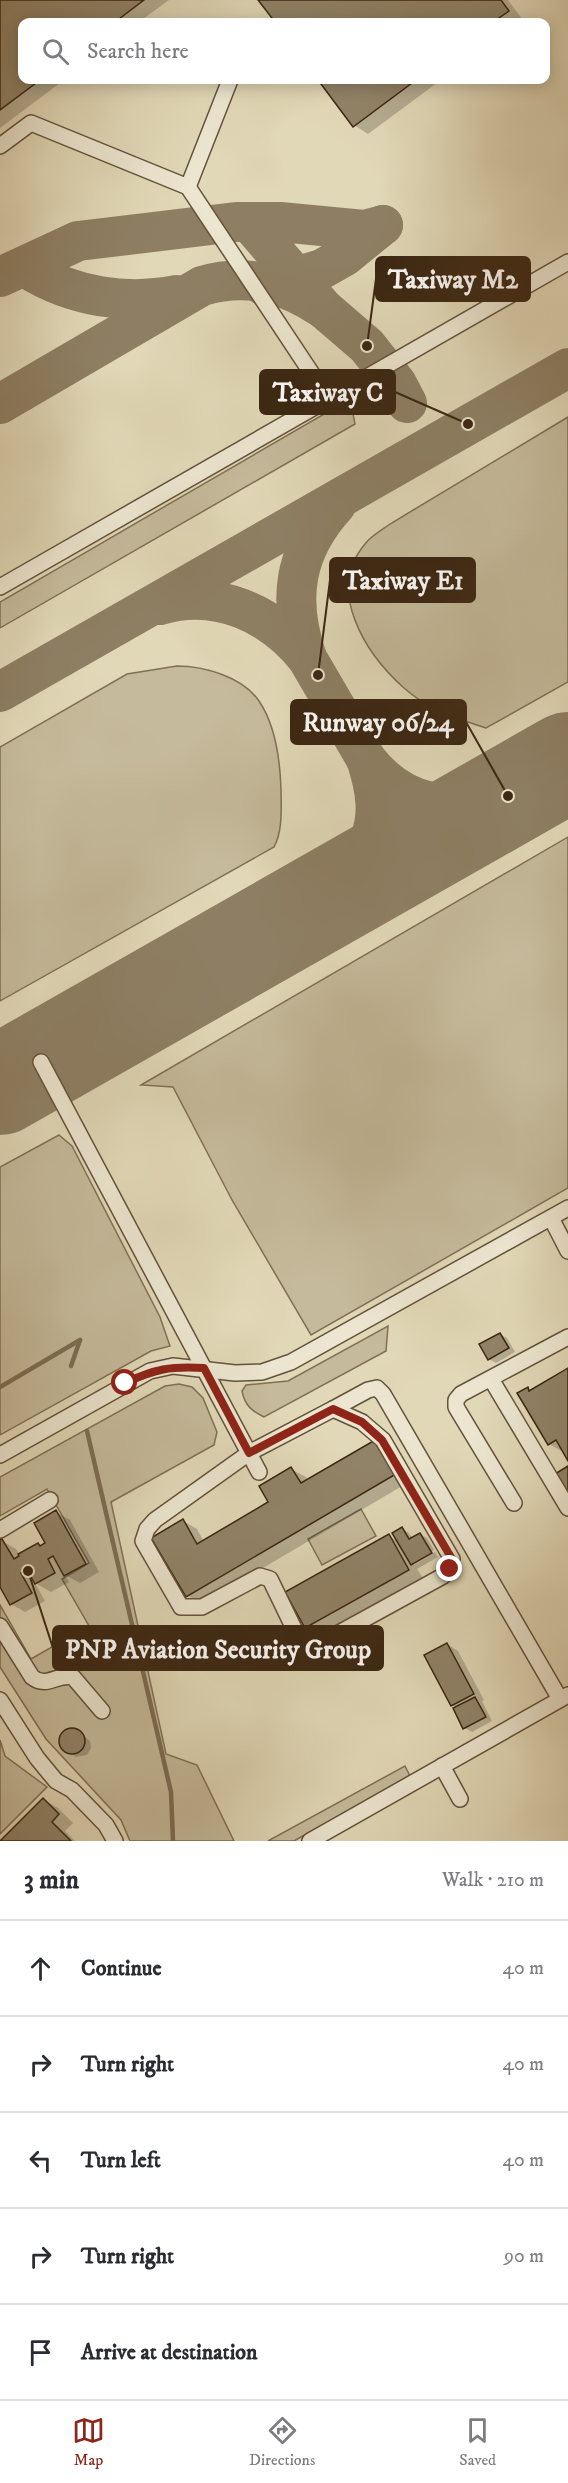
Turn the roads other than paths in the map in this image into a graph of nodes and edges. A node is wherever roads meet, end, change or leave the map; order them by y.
1 (228, 84) edge
2 (0, 146) edge
3 (188, 187) junction
4 (568, 262) edge
5 (328, 398) junction
6 (0, 588) edge
7 (41, 1062) dead end
8 (568, 1208) edge
9 (551, 1218) junction
10 (568, 1251) edge
11 (568, 1337) edge
12 (204, 1368) junction
13 (491, 1379) junction
14 (333, 1409) junction
15 (249, 1453) junction
16 (0, 1455) edge
17 (259, 1472) dead end
18 (50, 1500) dead end
19 (514, 1503) dead end
20 (568, 1508) edge
21 (0, 1530) edge
22 (0, 1626) edge
23 (564, 1697) edge
24 (0, 1700) edge
25 (102, 1711) dead end
26 (442, 1766) junction
27 (460, 1799) dead end
28 (115, 1841) edge
29 (310, 1841) edge

1 - 3 lane
2 - 3 lane
3 - 5 lane
4 - 5 lane
5 - 6 lane
7 - 12 lane
8 - 9 lane
9 - 10 lane
9 - 12 lane
11 - 13 lane
12 - 15 lane
12 - 16 lane
13 - 19 lane
13 - 20 lane
14 - 15 lane
14 - 15 lane
14 - 23 lane
15 - 17 lane
18 - 21 lane
22 - 25 lane
23 - 26 lane
24 - 28 lane
26 - 27 lane
26 - 29 lane

